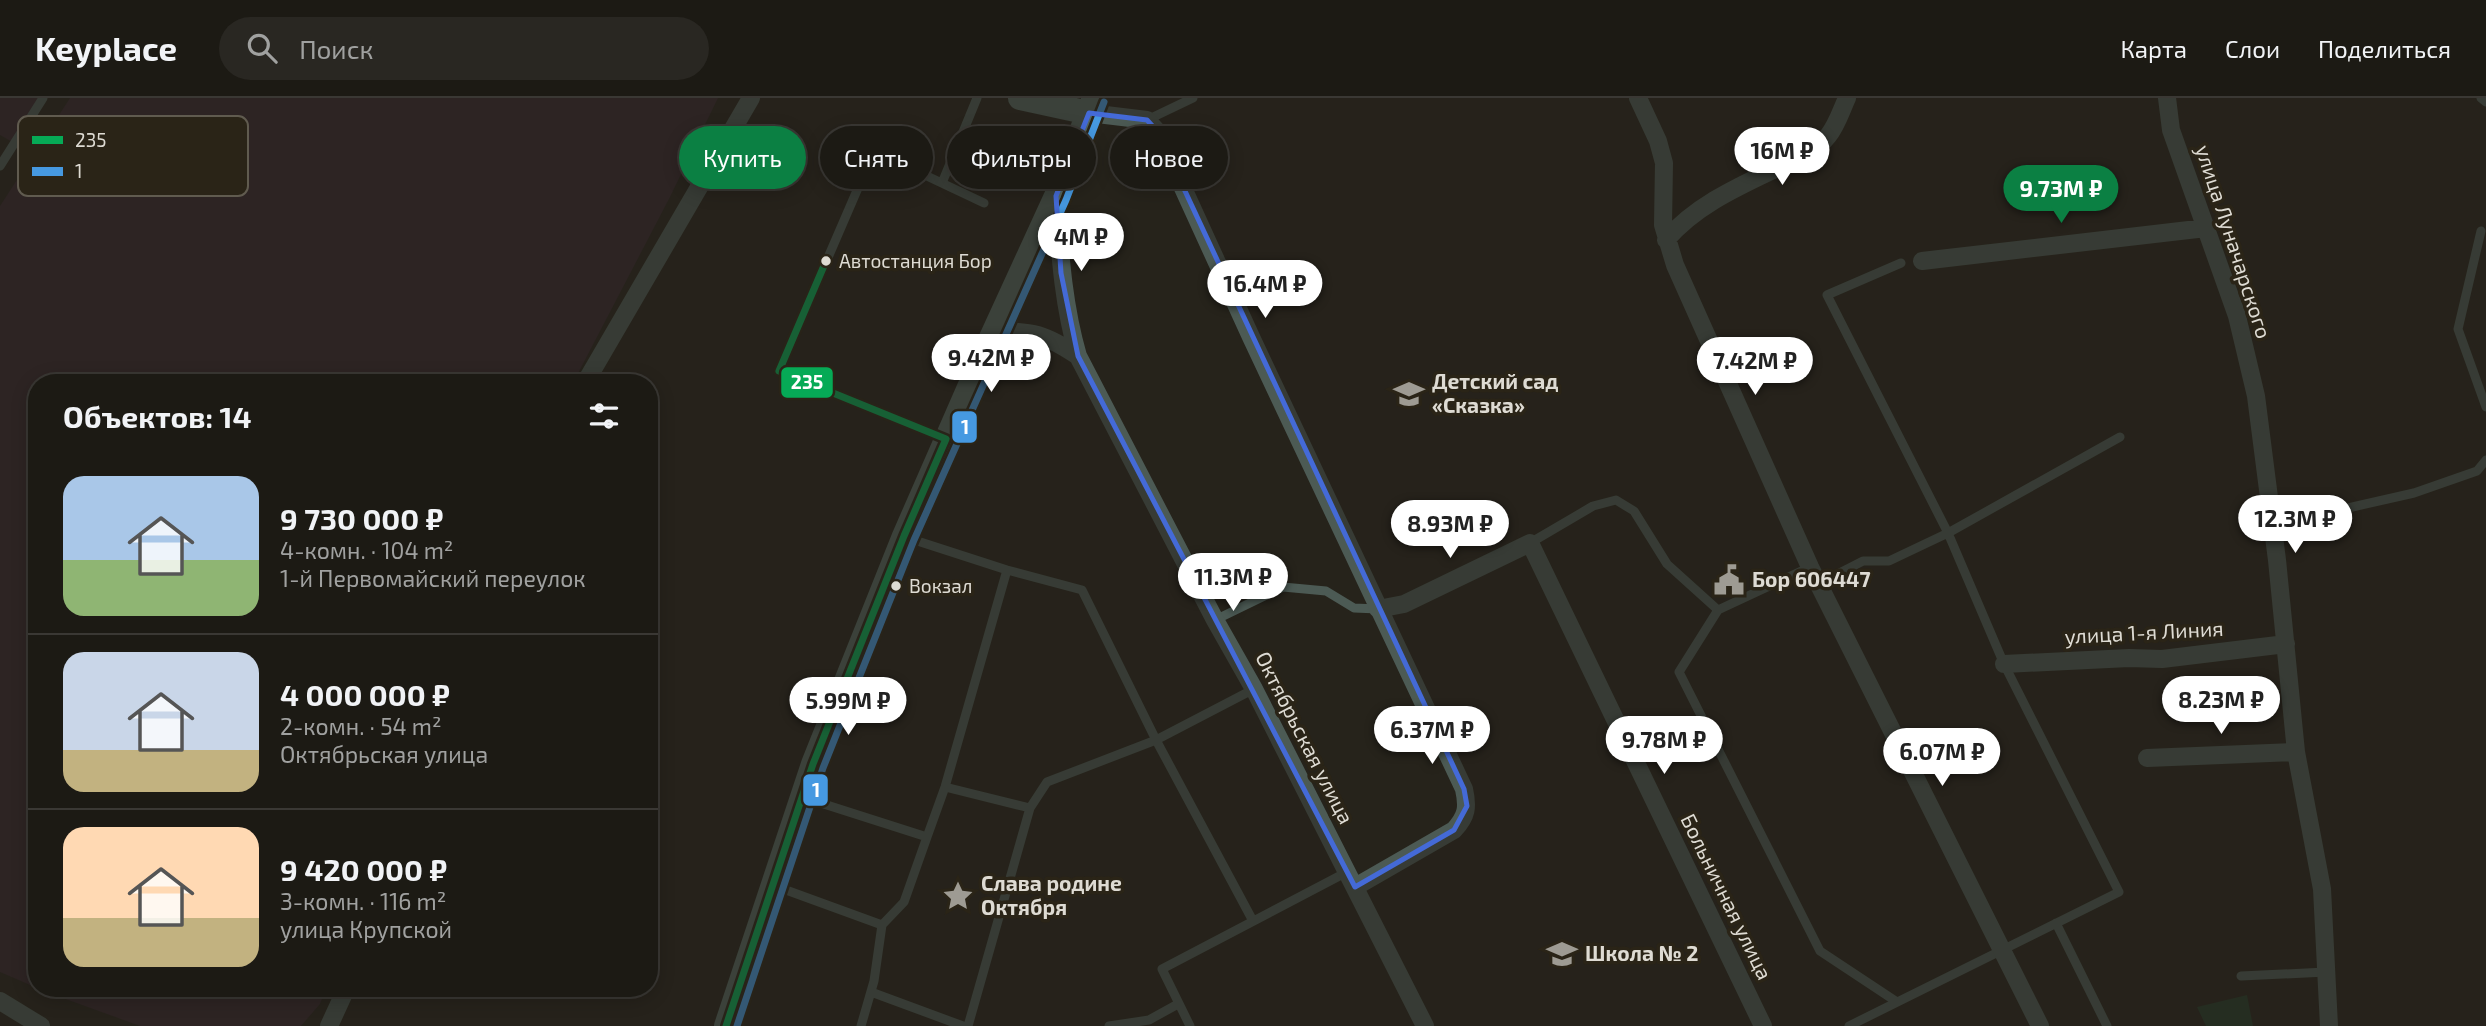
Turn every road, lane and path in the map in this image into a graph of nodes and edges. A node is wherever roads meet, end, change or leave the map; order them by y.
1 (43, 98) edge
2 (751, 98) edge
3 (977, 98) edge
4 (1020, 98) edge
5 (1193, 98) edge
6 (1638, 98) edge
7 (1847, 98) edge
8 (2167, 98) edge
9 (2481, 98) edge
10 (2486, 102) edge
11 (1091, 105) edge
12 (32, 116) edge
13 (1147, 120) junction
14 (18, 138) edge
15 (0, 166) edge
16 (942, 183) junction
17 (1056, 196) junction
18 (984, 203) dead end
19 (2206, 228) junction
20 (2484, 229) edge
21 (1666, 240) junction
22 (1922, 261) dead end
23 (1901, 263) dead end
24 (994, 331) junction
25 (1078, 356) junction
26 (590, 374) edge
27 (2486, 407) edge
28 (2120, 437) dead end
29 (946, 439) junction
30 (2486, 460) edge
31 (2270, 510) junction
32 (1948, 533) junction
33 (904, 536) junction
34 (1530, 543) junction
35 (1810, 567) junction
36 (1007, 570) junction
37 (1818, 584) junction
38 (1378, 609) junction
39 (1718, 610) junction
40 (1215, 621) junction
41 (2286, 644) junction
42 (2004, 664) junction
43 (1254, 689) junction
44 (1156, 740) junction
45 (2296, 752) junction
46 (2147, 758) dead end
47 (945, 786) junction
48 (802, 797) junction
49 (1030, 808) junction
50 (928, 837) junction
51 (1351, 880) junction
52 (773, 885) junction
53 (1254, 921) junction
54 (2056, 923) junction
55 (882, 925) junction
56 (2001, 950) junction
57 (2326, 972) junction
58 (2241, 976) dead end
59 (871, 992) junction
60 (342, 997) edge
61 (0, 1001) edge
62 (1897, 1002) junction
63 (1178, 1004) junction
64 (41, 1026) edge
65 (329, 1026) edge
66 (726, 1026) edge
67 (861, 1026) edge
68 (962, 1026) edge
69 (968, 1026) edge
70 (1109, 1026) edge
71 (1190, 1026) edge
72 (1425, 1026) edge
73 (1763, 1026) edge
74 (1849, 1026) edge
75 (2040, 1026) edge
76 (2107, 1026) edge
77 (2329, 1026) edge

1 - 12 lane
2 - 26 street
3 - 16 lane
4 - 11 street
5 - 13 lane
6 - 21 street
7 - 21 street
8 - 19 street, улица Луначарского
9 - 10 lane
11 - 13 street
11 - 17 street
13 - 38 street
14 - 15 lane
16 - 18 lane
16 - 29 lane
17 - 24 street
17 - 25 street, Октябрьская улица
19 - 22 street
19 - 31 street, улица Луначарского
20 - 27 lane
21 - 35 street
23 - 32 lane
24 - 25 street
24 - 29 street
25 - 40 street, Октябрьская улица
28 - 32 lane
29 - 33 street
30 - 31 lane
31 - 41 street, улица Луначарского
32 - 37 lane
32 - 42 lane
33 - 36 lane
33 - 48 street
34 - 38 street
34 - 39 lane
34 - 73 street, Больничная улица
35 - 37 street
35 - 39 lane
36 - 44 lane
36 - 47 lane
37 - 56 street
38 - 40 lane
38 - 51 street
39 - 62 lane
40 - 43 street, Октябрьская улица
41 - 42 street, улица 1-я Линия
41 - 45 street, улица Луначарского
42 - 54 lane
43 - 44 lane
43 - 51 street, Октябрьская улица
44 - 49 lane
44 - 53 lane
45 - 46 street
45 - 57 street, улица Луначарского
47 - 49 lane
47 - 50 lane
48 - 50 lane
48 - 52 street
49 - 69 lane
50 - 55 lane
51 - 53 lane
51 - 72 street, Октябрьская улица
52 - 55 lane
52 - 66 street
53 - 63 lane
54 - 56 lane
54 - 76 lane
55 - 59 lane
56 - 62 lane
56 - 75 street
57 - 58 lane
57 - 77 street, улица Луначарского
59 - 67 lane
59 - 68 lane
60 - 65 street
61 - 64 street
62 - 74 lane
63 - 70 lane
63 - 71 lane

